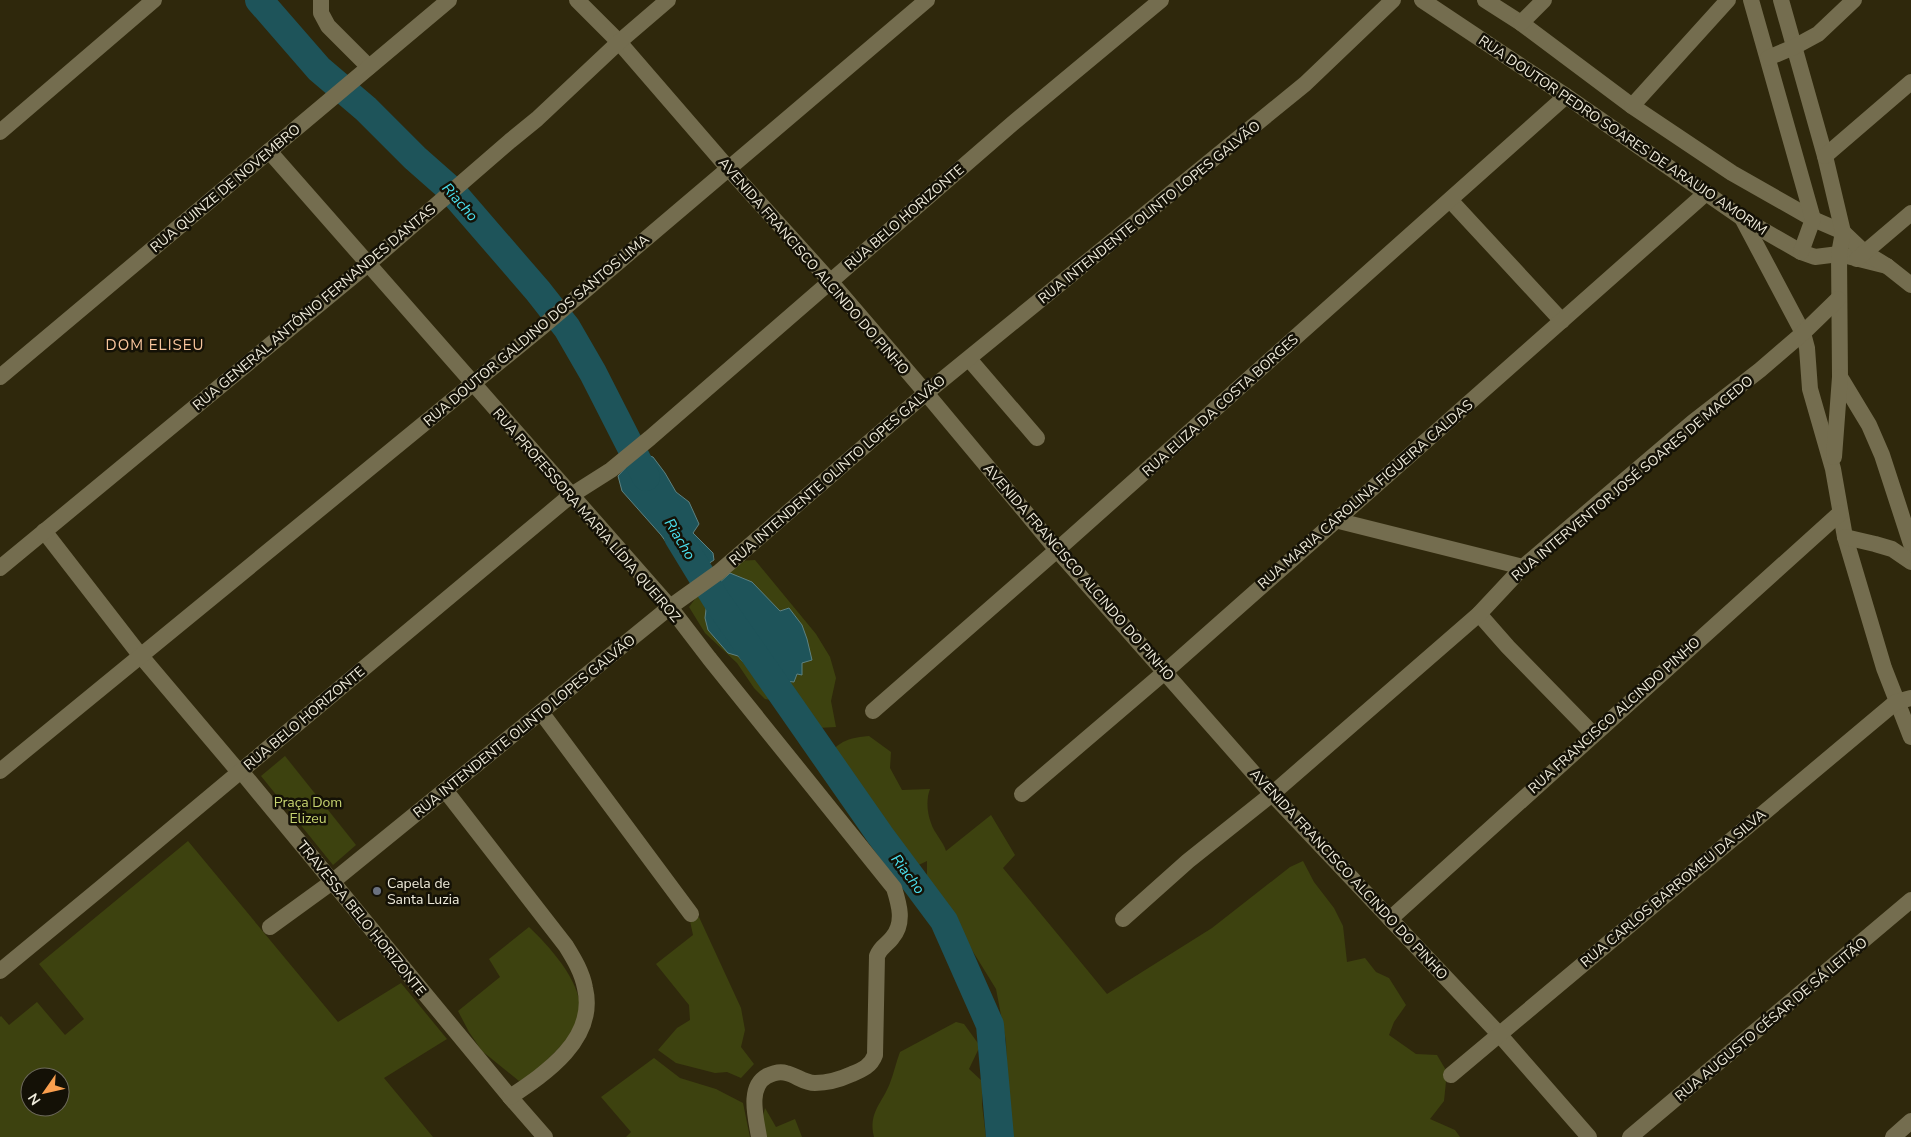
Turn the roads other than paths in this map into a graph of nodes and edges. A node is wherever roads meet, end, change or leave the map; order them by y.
1 (154, 0) edge
2 (321, 0) edge
3 (449, 0) edge
4 (577, 0) edge
5 (668, 0) edge
6 (927, 0) edge
7 (1161, 0) edge
8 (1394, 0) edge
9 (1422, 0) edge
10 (1485, 0) edge
11 (1544, 0) edge
12 (1728, 0) edge
13 (1751, 0) edge
14 (1781, 0) edge
15 (1854, 0) edge
16 (1521, 23) junction
17 (619, 42) junction
18 (1794, 47) junction
19 (1768, 58) junction
20 (369, 67) junction
21 (1911, 82) edge
22 (1566, 96) junction
23 (1632, 106) junction
24 (0, 132) edge
25 (269, 151) junction
26 (1824, 156) junction
27 (728, 168) junction
28 (1706, 193) junction
29 (1450, 200) junction
30 (1911, 213) edge
31 (1742, 218) junction
32 (1813, 219) junction
33 (1843, 232) junction
34 (1801, 252) junction
35 (1839, 254) junction
36 (1860, 256) junction
37 (368, 264) junction
38 (830, 281) junction
39 (1911, 285) edge
40 (1838, 299) junction
41 (1562, 321) junction
42 (1803, 333) junction
43 (968, 359) junction
44 (0, 377) edge
45 (1840, 377) junction
46 (474, 383) junction
47 (926, 393) junction
48 (1037, 438) dead end
49 (1832, 469) junction
50 (570, 496) junction
51 (1840, 513) junction
52 (1335, 520) junction
53 (44, 531) junction
54 (1845, 538) junction
55 (1911, 544) edge
56 (1058, 550) junction
57 (1911, 562) edge
58 (1523, 567) junction
59 (0, 568) edge
60 (670, 607) junction
61 (1480, 614) junction
62 (140, 655) junction
63 (1166, 671) junction
64 (1904, 700) edge
65 (873, 711) dead end
66 (541, 712) junction
67 (1592, 734) junction
68 (1911, 737) edge
69 (0, 771) edge
70 (239, 772) junction
71 (445, 790) junction
72 (1022, 794) dead end
73 (1272, 794) junction
74 (332, 882) junction
75 (1911, 900) edge
76 (691, 914) dead end
77 (1123, 919) dead end
78 (1390, 919) junction
79 (270, 927) dead end
80 (0, 971) edge
81 (1499, 1034) junction
82 (1451, 1075) dead end
83 (510, 1098) junction
84 (1911, 1121) edge
85 (545, 1137) edge
86 (759, 1137) edge
87 (1589, 1137) edge
88 (1630, 1137) edge
89 (1893, 1137) edge

1 - 24 street
2 - 20 street
3 - 20 street, RUA QUINZE DE NOVEMBRO
4 - 17 street, AVENIDA FRANCISCO ALCINDO DO PINHO
5 - 17 street, RUA GENERAL ANTÔNIO FERNANDES DANTAS
6 - 27 street, RUA DOUTOR GALDINO DOS SANTOS LIMA
7 - 38 street, RUA BELO HORIZONTE
8 - 43 street, RUA INTENDENTE OLINTO LOPES GALVÃO
9 - 22 street, RUA DOUTOR PEDRO SOARES DE ARAUJO AMORIM
10 - 16 street, RUA DOUTOR PEDRO SOARES DE ARAUJO AMORIM
11 - 16 street
12 - 23 street
13 - 19 street
14 - 18 street
15 - 18 street
16 - 23 street, RUA DOUTOR PEDRO SOARES DE ARAUJO AMORIM
17 - 27 street, AVENIDA FRANCISCO ALCINDO DO PINHO
17 - 37 street, RUA GENERAL ANTÔNIO FERNANDES DANTAS
18 - 19 street
18 - 26 street
19 - 32 street
20 - 25 street, RUA QUINZE DE NOVEMBRO
21 - 26 street
22 - 28 street, RUA DOUTOR PEDRO SOARES DE ARAUJO AMORIM
22 - 29 street, RUA ELIZA DA COSTA BORGES
23 - 32 street, RUA DOUTOR PEDRO SOARES DE ARAUJO AMORIM
25 - 37 street, RUA PROFESSORA MARIA LÍDIA QUEIROZ
25 - 44 street, RUA QUINZE DE NOVEMBRO
26 - 33 street
27 - 38 street, AVENIDA FRANCISCO ALCINDO DO PINHO
27 - 46 street, RUA DOUTOR GALDINO DOS SANTOS LIMA
28 - 31 street, RUA DOUTOR PEDRO SOARES DE ARAUJO AMORIM
28 - 41 street, RUA MARIA CAROLINA FIGUEIRA CALDAS
29 - 41 street
29 - 56 street, RUA ELIZA DA COSTA BORGES
30 - 36 street
31 - 34 street, RUA DOUTOR PEDRO SOARES DE ARAUJO AMORIM
31 - 42 street
32 - 33 street, RUA DOUTOR PEDRO SOARES DE ARAUJO AMORIM
32 - 34 street
33 - 35 street
33 - 36 street, RUA DOUTOR PEDRO SOARES DE ARAUJO AMORIM
34 - 35 street, RUA DOUTOR PEDRO SOARES DE ARAUJO AMORIM
35 - 36 street, RUA DOUTOR PEDRO SOARES DE ARAUJO AMORIM
35 - 40 street
36 - 39 street, RUA DOUTOR PEDRO SOARES DE ARAUJO AMORIM
37 - 46 street, RUA PROFESSORA MARIA LÍDIA QUEIROZ
37 - 53 street, RUA GENERAL ANTÔNIO FERNANDES DANTAS
38 - 47 street, AVENIDA FRANCISCO ALCINDO DO PINHO
38 - 50 street, RUA BELO HORIZONTE
40 - 42 street, RUA INTERVENTOR JOSÉ SOARES DE MACEDO
40 - 45 street
41 - 52 street, RUA MARIA CAROLINA FIGUEIRA CALDAS
42 - 49 street
42 - 58 street, RUA INTERVENTOR JOSÉ SOARES DE MACEDO
43 - 47 street, RUA INTENDENTE OLINTO LOPES GALVÃO
43 - 48 street
45 - 49 street
45 - 55 street
46 - 50 street, RUA PROFESSORA MARIA LÍDIA QUEIROZ
46 - 62 street, RUA DOUTOR GALDINO DOS SANTOS LIMA
47 - 56 street, AVENIDA FRANCISCO ALCINDO DO PINHO
47 - 60 street, RUA INTENDENTE OLINTO LOPES GALVÃO
49 - 51 street
50 - 60 street, RUA PROFESSORA MARIA LÍDIA QUEIROZ
50 - 70 street, RUA BELO HORIZONTE
51 - 54 street
51 - 67 street, RUA FRANCISCO ALCINDO PINHO
52 - 58 street
52 - 63 street, RUA MARIA CAROLINA FIGUEIRA CALDAS
53 - 59 street, RUA GENERAL ANTÔNIO FERNANDES DANTAS
53 - 62 street, TRAVESSA BELO HORIZONTE
54 - 57 street
54 - 64 street
56 - 63 street, AVENIDA FRANCISCO ALCINDO DO PINHO
56 - 65 street, RUA ELIZA DA COSTA BORGES
58 - 61 street, RUA INTERVENTOR JOSÉ SOARES DE MACEDO
60 - 66 street, RUA INTENDENTE OLINTO LOPES GALVÃO
60 - 86 street, RUA PROFESSORA MARIA LÍDIA QUEIROZ
61 - 67 street
61 - 73 street, RUA INTERVENTOR JOSÉ SOARES DE MACEDO
62 - 69 street, RUA DOUTOR GALDINO DOS SANTOS LIMA
62 - 70 street, TRAVESSA BELO HORIZONTE
63 - 72 street, RUA MARIA CAROLINA FIGUEIRA CALDAS
63 - 73 street, AVENIDA FRANCISCO ALCINDO DO PINHO
64 - 68 street
64 - 81 street, RUA CARLOS BARROMEU DA SILVA
66 - 71 street, RUA INTENDENTE OLINTO LOPES GALVÃO
66 - 76 street
67 - 78 street, RUA FRANCISCO ALCINDO PINHO
70 - 74 street, TRAVESSA BELO HORIZONTE
70 - 80 street, RUA BELO HORIZONTE
71 - 74 street, RUA INTENDENTE OLINTO LOPES GALVÃO
71 - 83 street
73 - 77 street, RUA INTERVENTOR JOSÉ SOARES DE MACEDO
73 - 78 street, AVENIDA FRANCISCO ALCINDO DO PINHO
74 - 79 street, RUA INTENDENTE OLINTO LOPES GALVÃO
74 - 83 street, TRAVESSA BELO HORIZONTE
75 - 88 street, RUA AUGUSTO CÉSAR DE SÁ LEITÃO
78 - 81 street, AVENIDA FRANCISCO ALCINDO DO PINHO
81 - 82 street, RUA CARLOS BARROMEU DA SILVA
81 - 87 street, AVENIDA FRANCISCO ALCINDO DO PINHO
83 - 85 street, TRAVESSA BELO HORIZONTE
84 - 89 street

